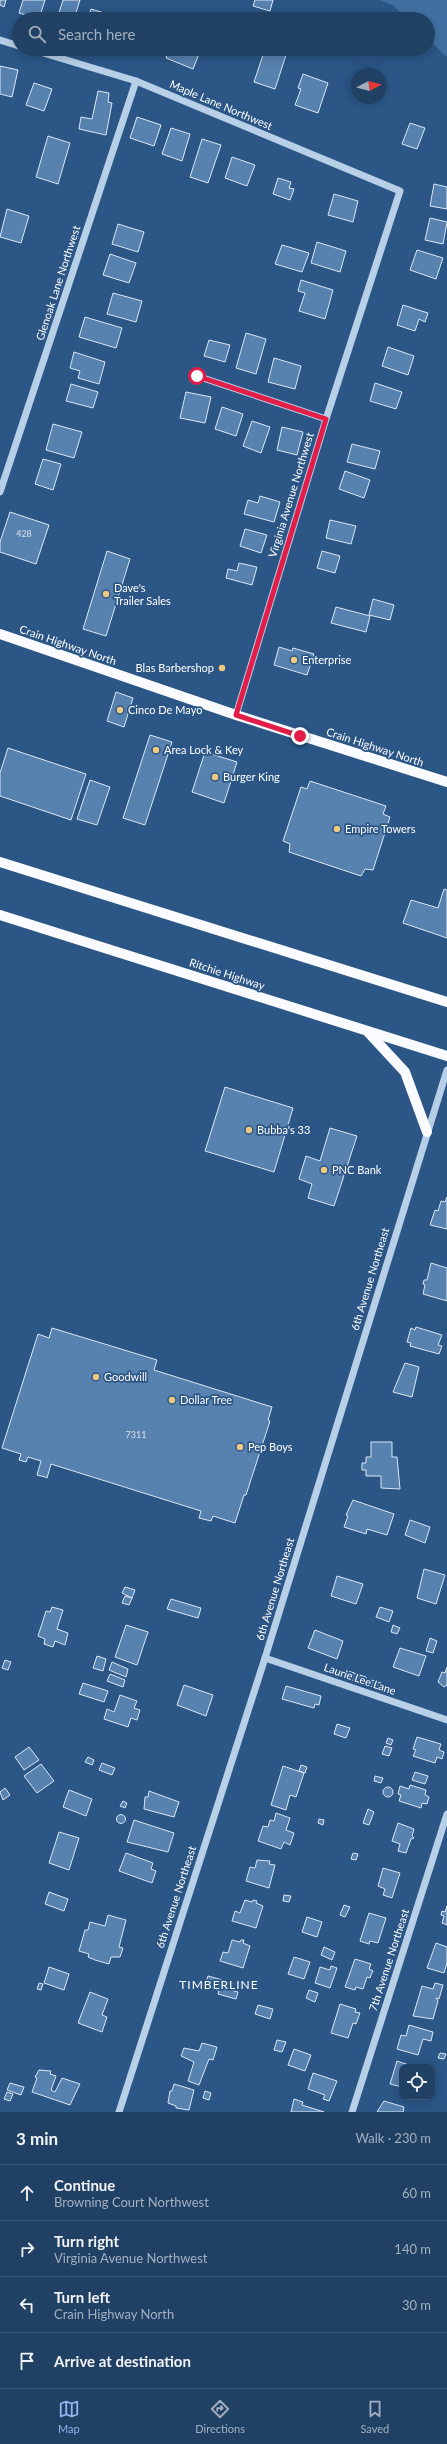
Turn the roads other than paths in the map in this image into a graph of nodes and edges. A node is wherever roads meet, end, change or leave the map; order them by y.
1 (0, 40) edge
2 (12, 44) edge
3 (53, 56) edge
4 (136, 81) junction
5 (400, 191) joint
6 (197, 376) dead end
7 (326, 419) junction
8 (0, 492) edge
9 (0, 634) edge
10 (236, 715) junction
11 (447, 782) edge
12 (0, 862) edge
13 (0, 915) edge
14 (447, 1002) edge
15 (366, 1030) junction
16 (447, 1056) edge
17 (447, 1070) edge
18 (427, 1132) junction
19 (265, 1658) junction
20 (447, 1720) edge
21 (447, 1814) edge
22 (119, 2112) edge
23 (352, 2112) edge

1 - 2 street
3 - 4 street, Maple Lane Northwest
4 - 5 street, Maple Lane Northwest
4 - 8 street, Glenoak Lane Northwest
5 - 7 street, Virginia Avenue Northwest
6 - 7 street
7 - 10 street, Virginia Avenue Northwest
9 - 10 main road, Crain Highway North
10 - 11 main road, Crain Highway North
12 - 14 main road
13 - 15 main road, Ritchie Highway
15 - 16 main road, Ritchie Highway
15 - 18 main road
17 - 18 street, 6th Avenue Northeast
18 - 19 street, 6th Avenue Northeast
19 - 20 street, Laurie Lee Lane
19 - 22 street, 6th Avenue Northeast
21 - 23 street, 7th Avenue Northeast

